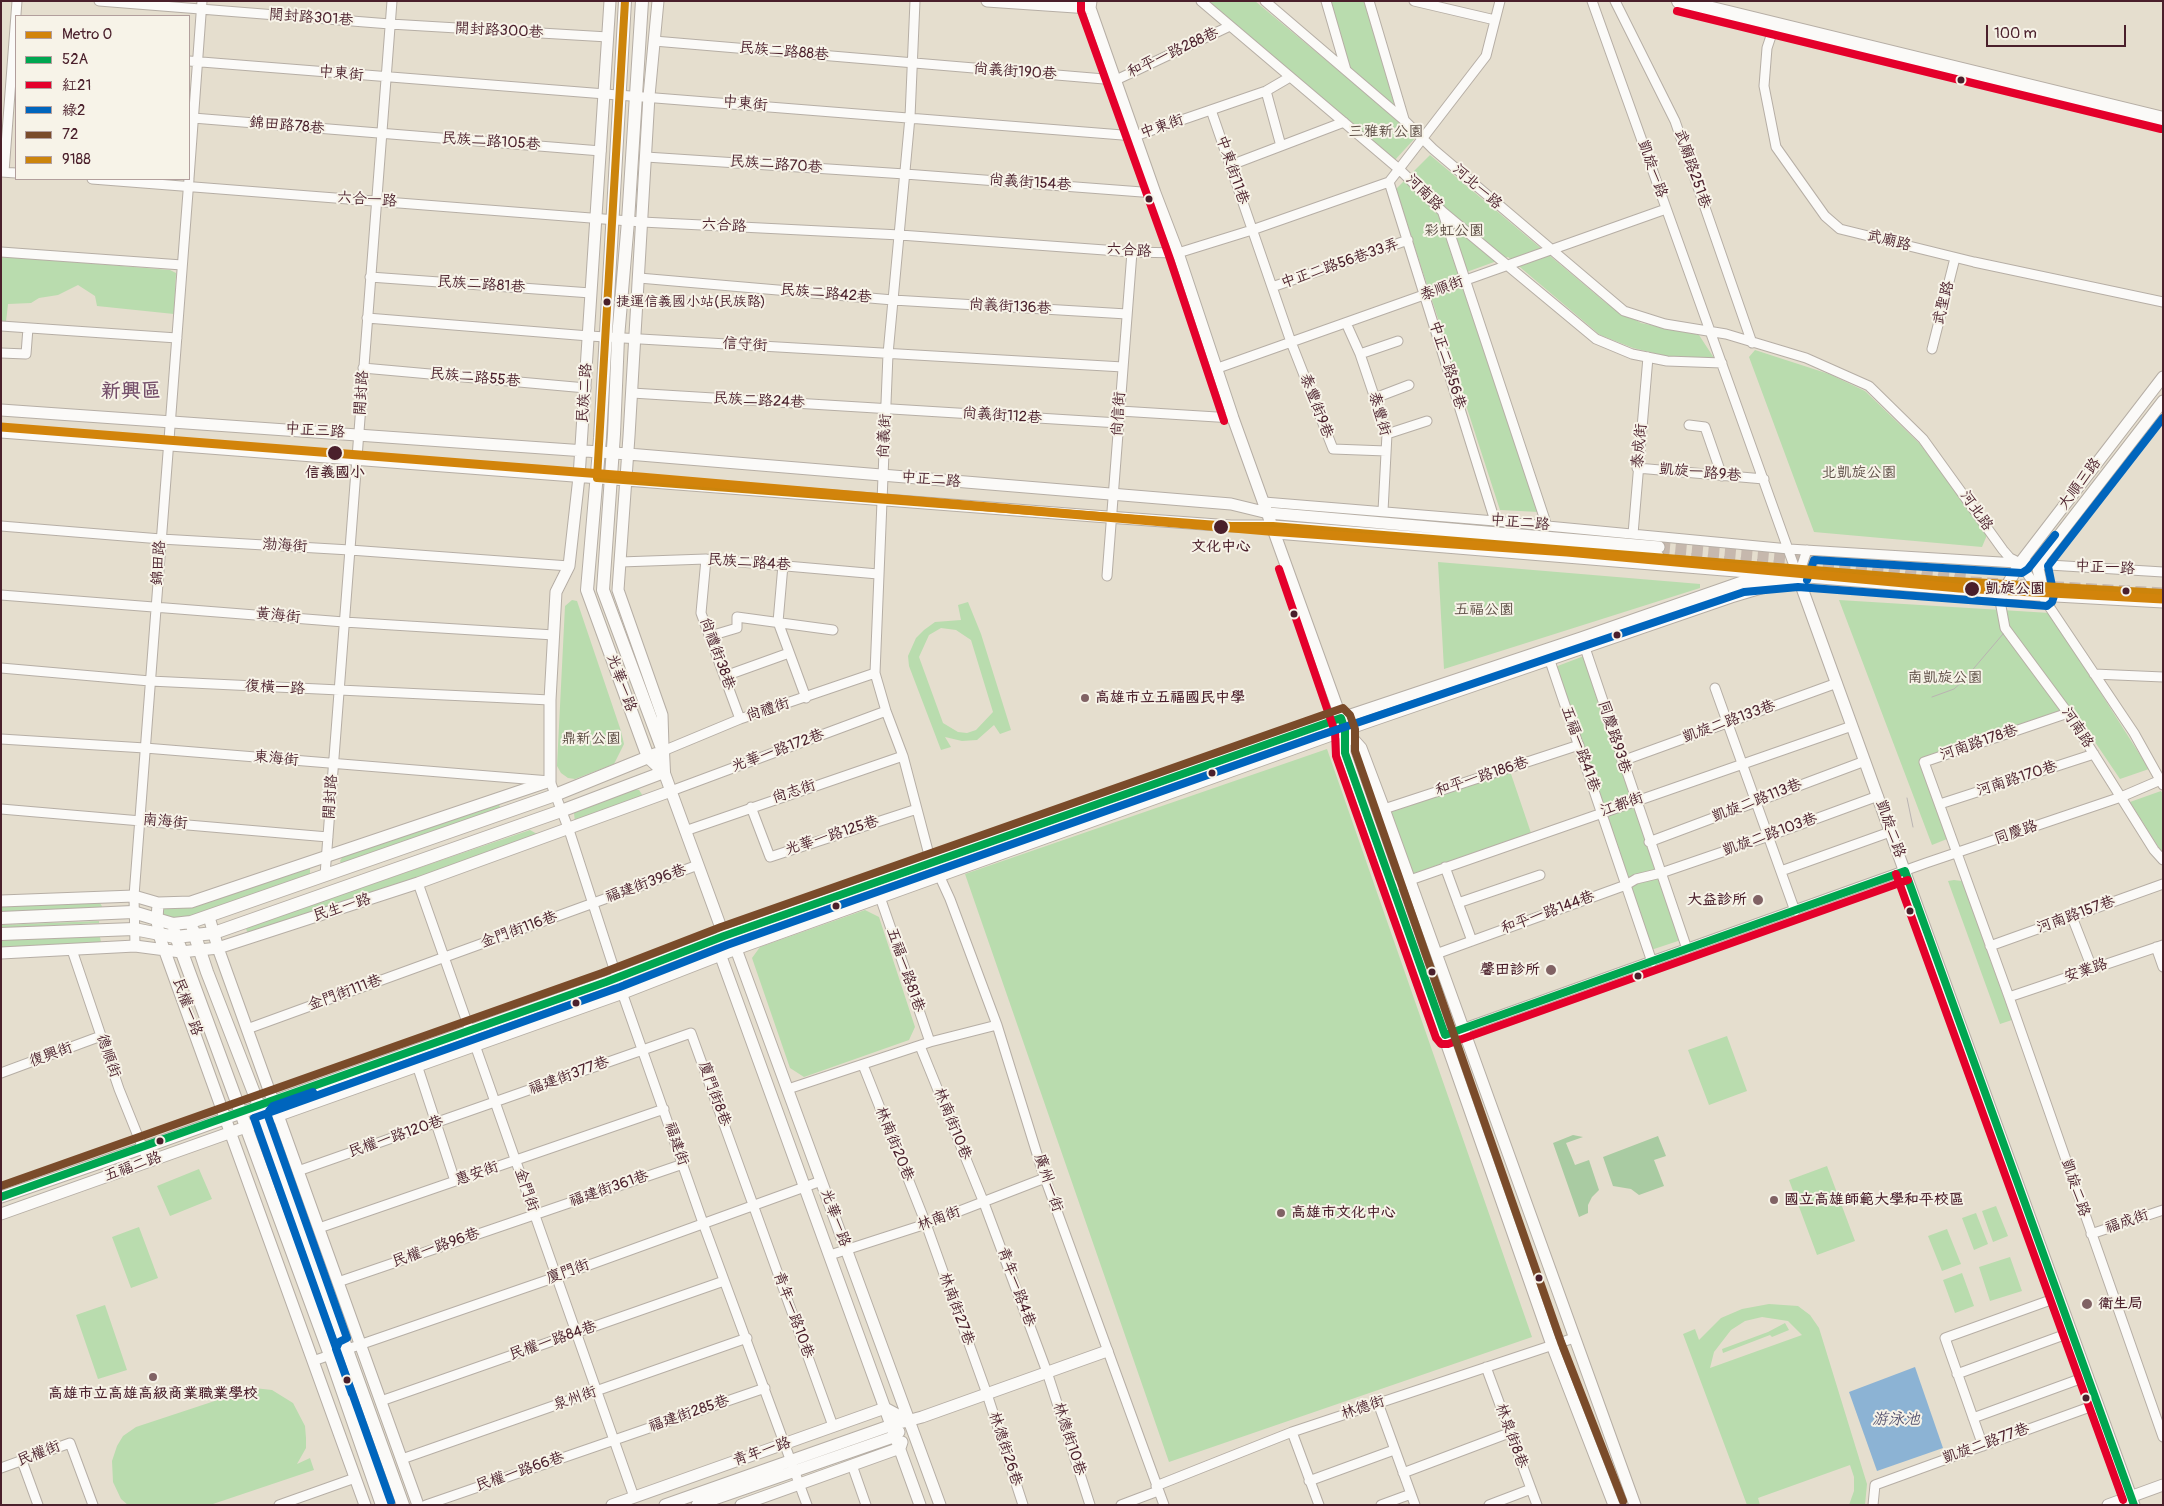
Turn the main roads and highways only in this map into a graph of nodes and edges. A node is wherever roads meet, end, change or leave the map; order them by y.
1 (625, 1) edge
2 (642, 1) edge
3 (1679, 1) edge
4 (2162, 117) edge
5 (611, 337) junction
6 (587, 590) joint
7 (603, 590) joint
8 (663, 751) junction
9 (648, 758) junction
10 (664, 772) junction
11 (1, 918) edge
12 (191, 922) junction
13 (173, 924) junction
14 (1, 934) edge
15 (194, 936) junction
16 (175, 937) junction
17 (382, 1505) edge
18 (403, 1505) edge

1 - 5 main road, 民族二路
2 - 5 main road, 民族二路
3 - 4 main road
5 - 6 main road, 民族二路
5 - 7 main road, 民族二路
6 - 9 main road, 光華一路
7 - 8 main road, 光華一路
8 - 9 main road
8 - 10 main road, 光華一路
9 - 10 main road, 光華一路
9 - 12 main road
10 - 15 main road, 民生一路
11 - 13 main road
12 - 13 main road
12 - 15 main road, 民權一路
13 - 16 main road, 民權一路
14 - 16 main road, 民生一路
15 - 16 main road, 民生一路
15 - 18 main road, 民權一路
16 - 17 main road, 民權一路

